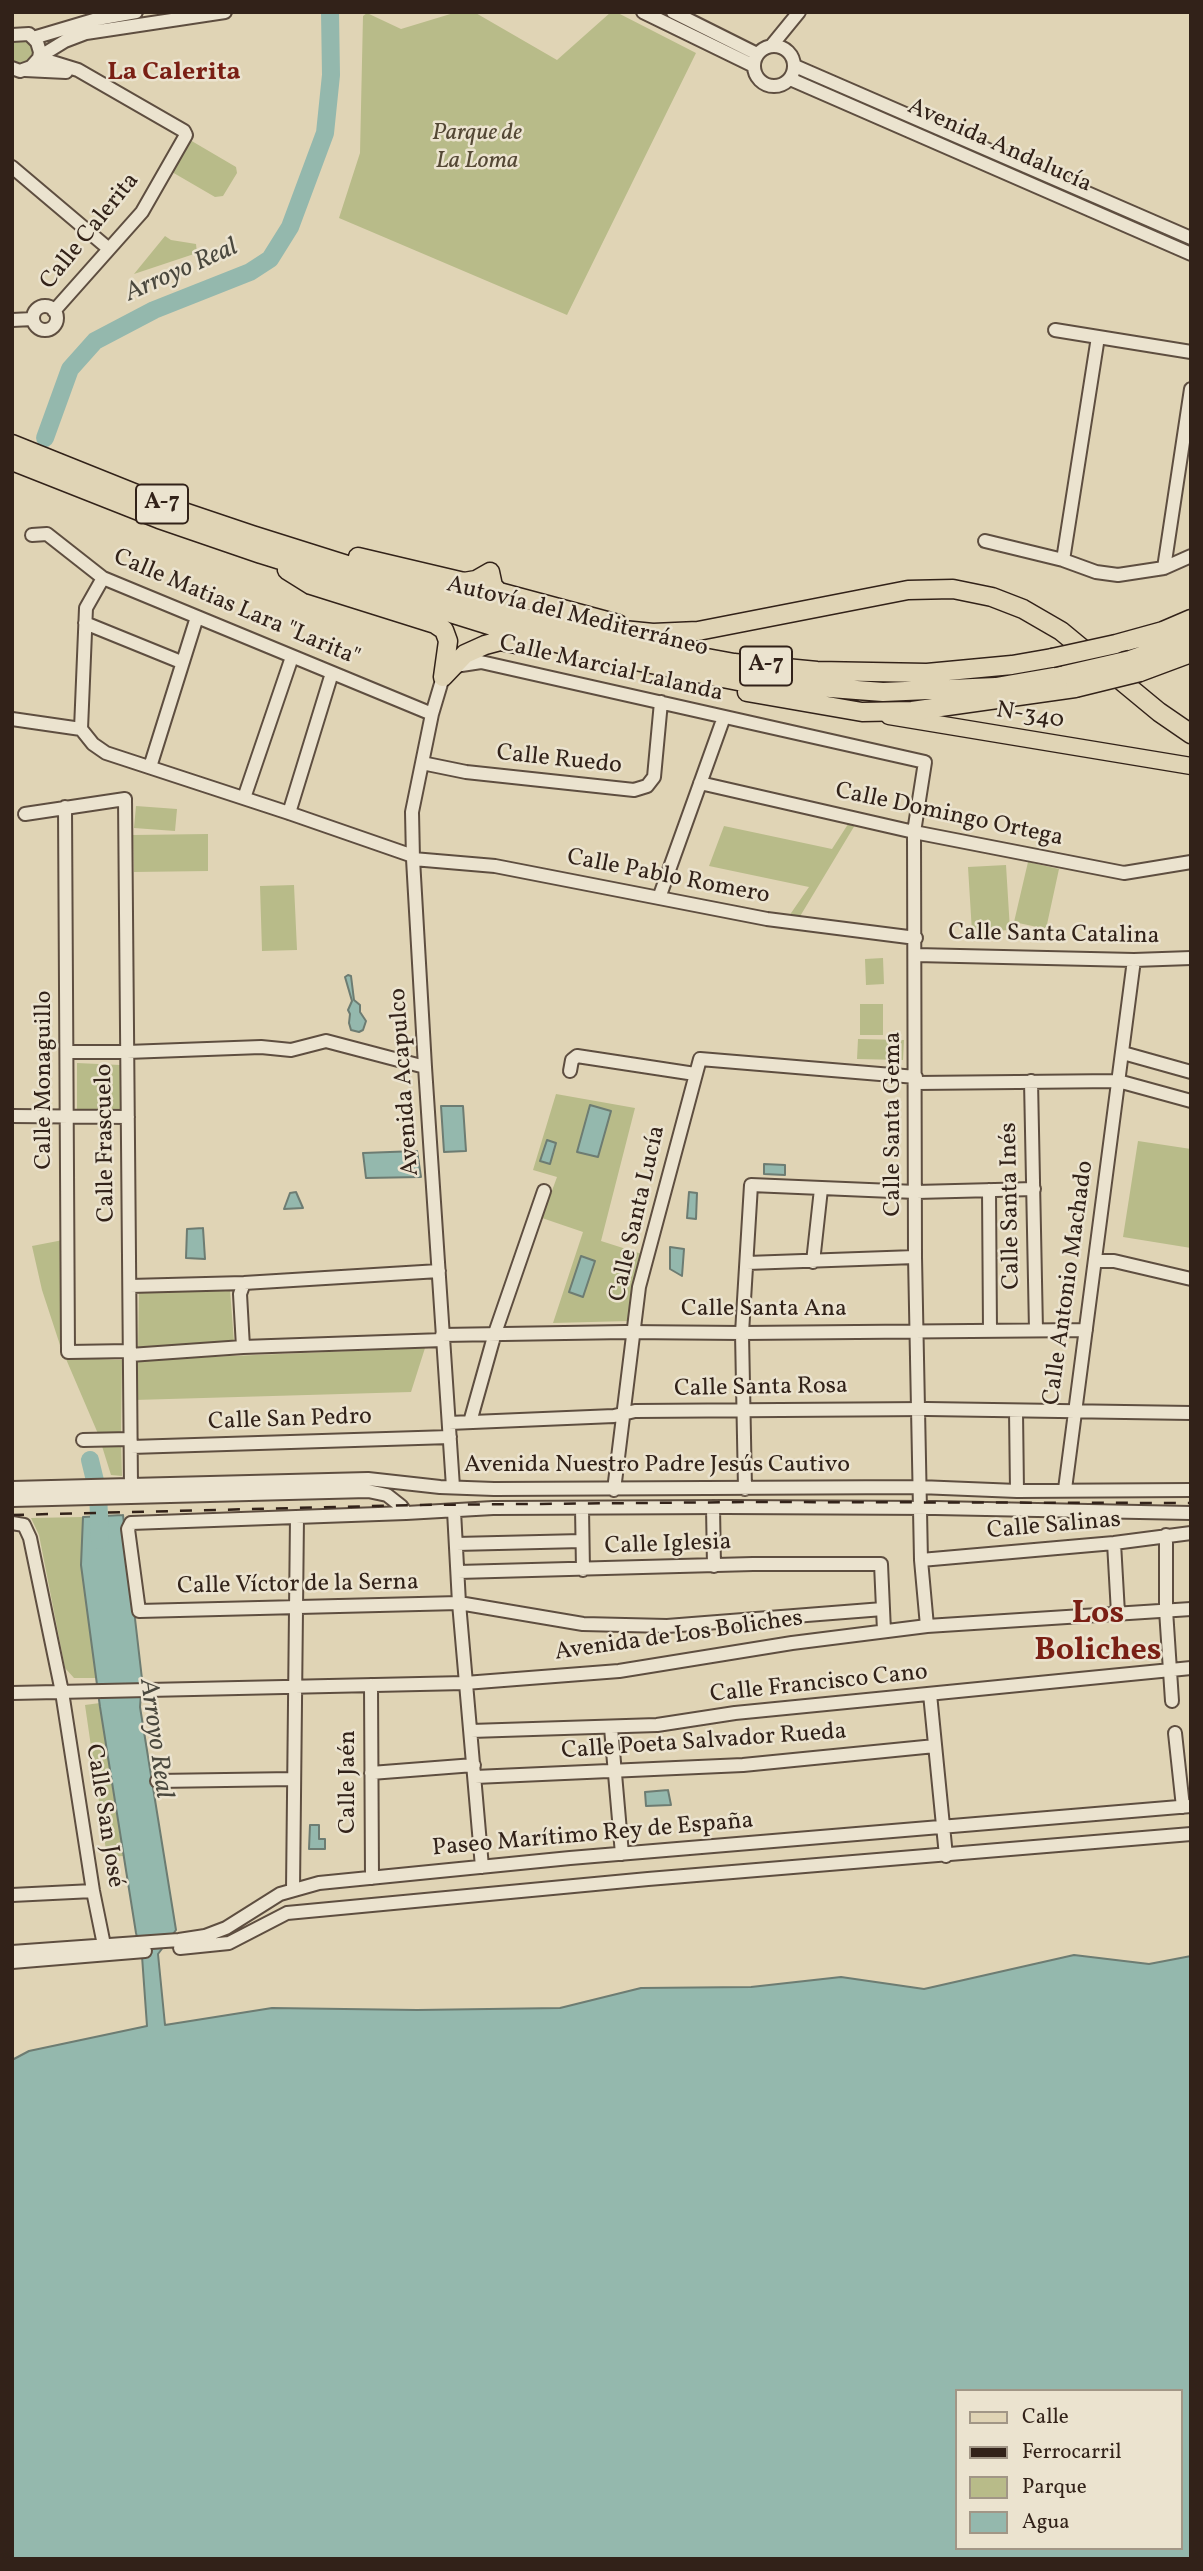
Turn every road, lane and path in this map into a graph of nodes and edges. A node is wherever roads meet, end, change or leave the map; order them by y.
1 (136, 12) edge
2 (225, 12) edge
3 (643, 12) edge
4 (673, 12) edge
5 (799, 12) edge
6 (14, 32) edge
7 (33, 38) junction
8 (772, 45) junction
9 (39, 57) junction
10 (756, 60) junction
11 (16, 70) edge
12 (793, 73) junction
13 (87, 75) junction
14 (12, 167) edge
15 (1191, 238) edge
16 (109, 249) junction
17 (1191, 254) edge
18 (54, 311) junction
19 (33, 319) junction
20 (12, 320) edge
21 (1055, 330) dead end
22 (1098, 337) junction
23 (1191, 352) edge
24 (1191, 389) edge
25 (12, 442) edge
26 (12, 461) edge
27 (71, 476) junction
28 (32, 535) dead end
29 (252, 535) junction
30 (985, 541) dead end
31 (261, 554) junction
32 (1191, 556) edge
33 (1063, 560) junction
34 (1164, 568) junction
35 (103, 578) junction
36 (485, 606) junction
37 (197, 617) junction
38 (1191, 619) edge
39 (85, 623) junction
40 (653, 633) junction
41 (1191, 638) edge
42 (573, 647) junction
43 (1191, 653) edge
44 (605, 655) junction
45 (292, 657) junction
46 (181, 662) junction
47 (1135, 666) junction
48 (447, 672) junction
49 (332, 673) junction
50 (1070, 682) junction
51 (661, 702) junction
52 (862, 712) junction
53 (432, 714) junction
54 (724, 717) junction
55 (12, 719) edge
56 (81, 729) junction
57 (1191, 734) edge
58 (925, 762) joint
59 (422, 763) junction
60 (1191, 766) edge
61 (150, 767) junction
62 (700, 783) junction
63 (244, 798) junction
64 (65, 807) junction
65 (289, 813) junction
66 (25, 814) dead end
67 (914, 832) junction
68 (413, 858) junction
69 (1191, 862) edge
70 (659, 898) junction
71 (916, 938) junction
72 (916, 955) junction
73 (1191, 957) edge
74 (1134, 960) junction
75 (67, 1052) junction
76 (127, 1052) junction
77 (1123, 1053) junction
78 (425, 1067) junction
79 (570, 1071) dead end
80 (1191, 1072) edge
81 (695, 1073) junction
82 (916, 1080) junction
83 (1031, 1081) junction
84 (1118, 1082) junction
85 (1191, 1101) edge
86 (12, 1116) edge
87 (67, 1117) junction
88 (128, 1117) junction
89 (821, 1189) junction
90 (1034, 1189) junction
91 (989, 1190) junction
92 (544, 1191) dead end
93 (916, 1192) junction
94 (915, 1257) junction
95 (1097, 1261) junction
96 (813, 1262) junction
97 (747, 1263) junction
98 (439, 1271) junction
99 (1191, 1279) edge
100 (244, 1283) junction
101 (130, 1286) junction
102 (1036, 1330) junction
103 (1086, 1330) junction
104 (918, 1331) junction
105 (990, 1331) junction
106 (635, 1332) junction
107 (495, 1333) junction
108 (742, 1334) junction
109 (443, 1338) junction
110 (243, 1347) junction
111 (68, 1352) joint
112 (130, 1353) junction
113 (918, 1409) junction
114 (744, 1410) junction
115 (1016, 1411) junction
116 (1074, 1413) junction
117 (1191, 1413) edge
118 (623, 1414) junction
119 (449, 1423) junction
120 (470, 1423) junction
121 (450, 1437) junction
122 (83, 1440) dead end
123 (130, 1443) junction
124 (446, 1487) junction
125 (471, 1487) junction
126 (919, 1487) junction
127 (12, 1488) edge
128 (745, 1489) junction
129 (1065, 1489) junction
130 (126, 1490) junction
131 (614, 1490) junction
132 (1017, 1490) junction
133 (1191, 1490) edge
134 (63, 1493) junction
135 (12, 1500) edge
136 (713, 1507) junction
137 (582, 1508) junction
138 (920, 1508) junction
139 (477, 1510) junction
140 (436, 1511) junction
141 (454, 1511) junction
142 (406, 1513) junction
143 (1191, 1513) edge
144 (297, 1517) junction
145 (12, 1523) edge
146 (1191, 1533) edge
147 (1166, 1535) junction
148 (582, 1538) junction
149 (1114, 1543) junction
150 (456, 1544) junction
151 (921, 1560) junction
152 (714, 1566) junction
153 (583, 1570) junction
154 (458, 1573) junction
155 (459, 1603) junction
156 (297, 1607) junction
157 (883, 1609) junction
158 (1191, 1609) edge
159 (139, 1611) joint
160 (1166, 1611) junction
161 (1118, 1614) junction
162 (927, 1626) junction
163 (884, 1631) junction
164 (1191, 1668) edge
165 (1170, 1669) junction
166 (466, 1683) junction
167 (371, 1685) junction
168 (295, 1686) junction
169 (62, 1692) junction
170 (12, 1693) edge
171 (930, 1695) junction
172 (1172, 1701) dead end
173 (611, 1728) junction
174 (471, 1731) junction
175 (1175, 1734) dead end
176 (935, 1746) junction
177 (474, 1771) junction
178 (371, 1773) junction
179 (614, 1773) junction
180 (294, 1779) junction
181 (157, 1781) dead end
182 (1187, 1806) edge
183 (944, 1828) junction
184 (1191, 1834) edge
185 (622, 1854) junction
186 (946, 1856) junction
187 (482, 1867) junction
188 (372, 1878) junction
189 (293, 1889) junction
190 (93, 1891) junction
191 (12, 1895) edge
192 (183, 1944) junction
193 (104, 1945) junction
194 (131, 1948) junction
195 (12, 1952) edge
196 (12, 1962) edge

1 - 7 street
2 - 9 street
3 - 10 street
4 - 10 street
5 - 8 street
6 - 7 street
7 - 9 street
8 - 10 street
8 - 12 street
9 - 11 street
9 - 13 street
10 - 12 street
11 - 13 street
12 - 15 street, Avenida Andalucía
12 - 17 street, Avenida Andalucía
13 - 16 street, Calle Calerita
14 - 16 street
16 - 18 street, Calle Calerita
18 - 19 street
18 - 19 street
19 - 20 street
21 - 22 street
22 - 23 street
22 - 33 street
24 - 34 street
25 - 27 highway
26 - 27 highway, Autovía del Mediterráneo / A-7
27 - 29 highway, Autovía del Mediterráneo / A-7
27 - 31 highway, Autovía del Mediterráneo / A-7
28 - 35 street, Calle Matias Lara "Larita"
29 - 36 highway, Autovía del Mediterráneo / A-7
29 - 40 highway
30 - 33 street
31 - 42 highway, Autovía del Mediterráneo / A-7
31 - 48 highway
32 - 34 street
33 - 34 street
35 - 37 street, Calle Matias Lara "Larita"
35 - 39 street
36 - 38 highway, Autovía del Mediterráneo / A-7, bridge
36 - 40 highway
37 - 45 street, Calle Matias Lara "Larita"
37 - 46 street
39 - 46 street
39 - 56 street
40 - 57 highway
41 - 47 highway, Autovía del Mediterráneo / A-7
42 - 44 highway, Autovía del Mediterráneo / A-7
42 - 48 highway
43 - 47 highway
44 - 50 highway, Autovía del Mediterráneo / A-7
44 - 52 highway
45 - 49 street, Calle Matias Lara "Larita"
45 - 63 street
46 - 61 street
47 - 50 highway, Autovía del Mediterráneo / A-7, bridge
48 - 51 street, Calle Marcial Lalanda
48 - 53 street, Avenida Acapulco
49 - 53 street, Calle Matias Lara "Larita"
49 - 65 street
50 - 52 highway
51 - 54 street, Calle Marcial Lalanda
51 - 59 street, Calle Ruedo
52 - 60 main road, N-340
53 - 59 street, Avenida Acapulco
54 - 58 street, Calle Marcial Lalanda
54 - 62 street
55 - 56 street
56 - 61 street, Calle Pablo Romero
58 - 67 street, Calle Santa Gema
59 - 68 street, Avenida Acapulco
61 - 63 street, Calle Pablo Romero
62 - 67 street, Calle Domingo Ortega
62 - 70 street
63 - 65 street, Calle Pablo Romero
64 - 66 street
64 - 75 street, Calle Monaguillo
64 - 76 street, Calle Frascuelo
65 - 68 street, Calle Pablo Romero
67 - 69 street, Calle Domingo Ortega
67 - 71 street, Calle Santa Gema
68 - 70 street, Calle Pablo Romero
68 - 78 street, Avenida Acapulco
70 - 71 street, Calle Pablo Romero
71 - 72 street, Calle Santa Gema
72 - 74 street, Calle Santa Catalina
72 - 82 street, Calle Santa Gema
73 - 74 street, Calle Santa Catalina
74 - 77 street, Calle Antonio Machado
75 - 76 street
75 - 87 street, Calle Monaguillo
76 - 78 street
76 - 88 street, Calle Frascuelo
77 - 80 street
77 - 84 street, Calle Antonio Machado
78 - 98 street, Avenida Acapulco
79 - 81 street
81 - 82 street
81 - 106 street, Calle Santa Lucía
82 - 83 street
82 - 93 street, Calle Santa Gema
83 - 84 street
83 - 90 street, Calle Santa Inés
84 - 85 street
84 - 95 street, Calle Antonio Machado
86 - 87 street
87 - 88 street
87 - 111 street, Calle Monaguillo
88 - 101 street, Calle Frascuelo
89 - 93 street
89 - 96 street
89 - 97 street
90 - 91 street
90 - 102 street, Calle Santa Inés
91 - 93 street
91 - 105 street
92 - 107 street
93 - 94 street, Calle Santa Gema
94 - 96 street
94 - 104 street, Calle Santa Gema
95 - 99 street
95 - 103 street, Calle Antonio Machado
96 - 97 street
97 - 108 street
98 - 100 street
98 - 109 street, Avenida Acapulco
100 - 101 street
100 - 110 street
101 - 112 street, Calle Frascuelo
102 - 103 street, Calle Santa Ana
102 - 105 street, Calle Santa Ana
103 - 116 street, Calle Antonio Machado
104 - 105 street, Calle Santa Ana
104 - 108 street, Calle Santa Ana
104 - 113 street, Calle Santa Gema
106 - 107 street, Calle Santa Ana
106 - 108 street, Calle Santa Ana
106 - 118 street, Calle Santa Lucía
107 - 109 street, Calle Santa Ana
107 - 120 street
108 - 114 street
109 - 110 street, Calle Santa Ana
109 - 119 street, Avenida Acapulco
110 - 112 street, Calle Santa Ana
111 - 112 street, Calle Santa Ana
112 - 123 street, Calle Frascuelo
113 - 114 street, Calle Santa Rosa
113 - 115 street, Calle Santa Rosa
113 - 126 street, Calle Santa Gema
114 - 118 street, Calle Santa Rosa
114 - 128 street
115 - 116 street, Calle Santa Rosa
115 - 132 street
116 - 117 street, Calle Santa Rosa
116 - 129 street, Calle Antonio Machado
118 - 120 street, Calle Santa Rosa
118 - 131 street, Calle Santa Lucía
119 - 120 street, Calle Santa Rosa
119 - 121 street, Avenida Acapulco
121 - 123 street, Calle San Pedro
121 - 124 street, Avenida Acapulco
122 - 123 street, Calle San Pedro
123 - 130 street, Calle Frascuelo
124 - 125 street, Avenida Nuestro Padre Jesús Cautivo
124 - 130 street, Avenida Nuestro Padre Jesús Cautivo
124 - 140 street, Avenida Acapulco
125 - 131 street, Avenida Nuestro Padre Jesús Cautivo
125 - 139 street
126 - 128 street, Avenida Nuestro Padre Jesús Cautivo
126 - 132 street, Avenida Nuestro Padre Jesús Cautivo
126 - 138 street, Calle Santa Gema
127 - 134 street
128 - 131 street, Avenida Nuestro Padre Jesús Cautivo
129 - 132 street, Avenida Nuestro Padre Jesús Cautivo
129 - 133 street, Avenida Nuestro Padre Jesús Cautivo
130 - 134 street
130 - 142 street
134 - 135 street
136 - 137 street, Avenida Nuestro Padre Jesús Cautivo
136 - 138 street, Avenida Nuestro Padre Jesús Cautivo
136 - 152 street
137 - 139 street, Avenida Nuestro Padre Jesús Cautivo
137 - 148 street
138 - 143 street, Avenida Nuestro Padre Jesús Cautivo
138 - 151 street, Calle Santa Gema
139 - 141 street, Avenida Nuestro Padre Jesús Cautivo
140 - 141 street, Avenida Nuestro Padre Jesús Cautivo
140 - 142 street, Avenida Nuestro Padre Jesús Cautivo
141 - 150 street
142 - 144 street, Avenida Nuestro Padre Jesús Cautivo
144 - 156 street
144 - 159 street, Avenida Nuestro Padre Jesús Cautivo
145 - 169 street, Calle San José
146 - 147 street, Calle Salinas
147 - 149 street, Calle Salinas
147 - 160 street
148 - 150 street
148 - 153 street
149 - 151 street, Calle Salinas
149 - 161 street
150 - 154 street
151 - 162 street, Calle Santa Gema
152 - 153 street, Calle Iglesia
152 - 157 street, Calle Iglesia
153 - 154 street, Calle Iglesia
154 - 155 street
155 - 156 street, Calle Víctor de la Serna
155 - 157 street, Calle Víctor de la Serna
155 - 166 street
156 - 159 street, Calle Víctor de la Serna
156 - 168 street
157 - 163 street
158 - 160 street, Avenida de Los Boliches
160 - 161 street, Avenida de Los Boliches
160 - 165 street
161 - 162 street, Avenida de Los Boliches
162 - 163 street, Avenida de Los Boliches
163 - 166 street, Avenida de Los Boliches
164 - 165 street, Calle Francisco Cano
165 - 171 street, Calle Francisco Cano
165 - 172 street
166 - 167 street, Avenida de Los Boliches
166 - 174 street
167 - 168 street, Avenida de Los Boliches
167 - 178 street, Calle Jaén
168 - 169 street, Avenida de Los Boliches
168 - 180 street
169 - 170 street, Avenida de Los Boliches
169 - 190 street, Calle San José
171 - 173 street, Calle Francisco Cano
171 - 176 street
173 - 174 street, Calle Francisco Cano
173 - 179 street
174 - 177 street
175 - 182 street
176 - 179 street, Calle Poeta Salvador Rueda
176 - 183 street
177 - 178 street, Calle Poeta Salvador Rueda
177 - 179 street, Calle Poeta Salvador Rueda
177 - 187 street
178 - 188 street, Calle Jaén
179 - 185 street
180 - 181 street
180 - 189 street
182 - 183 street, Paseo Marítimo Rey de España
183 - 185 street, Paseo Marítimo Rey de España
183 - 186 street
184 - 186 street
185 - 187 street, Paseo Marítimo Rey de España
186 - 192 street
187 - 188 street, Paseo Marítimo Rey de España
188 - 189 street, Paseo Marítimo Rey de España
189 - 192 street, Paseo Marítimo Rey de España
190 - 191 street
190 - 193 street, Calle San José
192 - 194 street, Paseo Marítimo Rey de España
193 - 194 street, Paseo Marítimo Rey de España
193 - 195 street, Paseo Marítimo Rey de España
194 - 196 street

